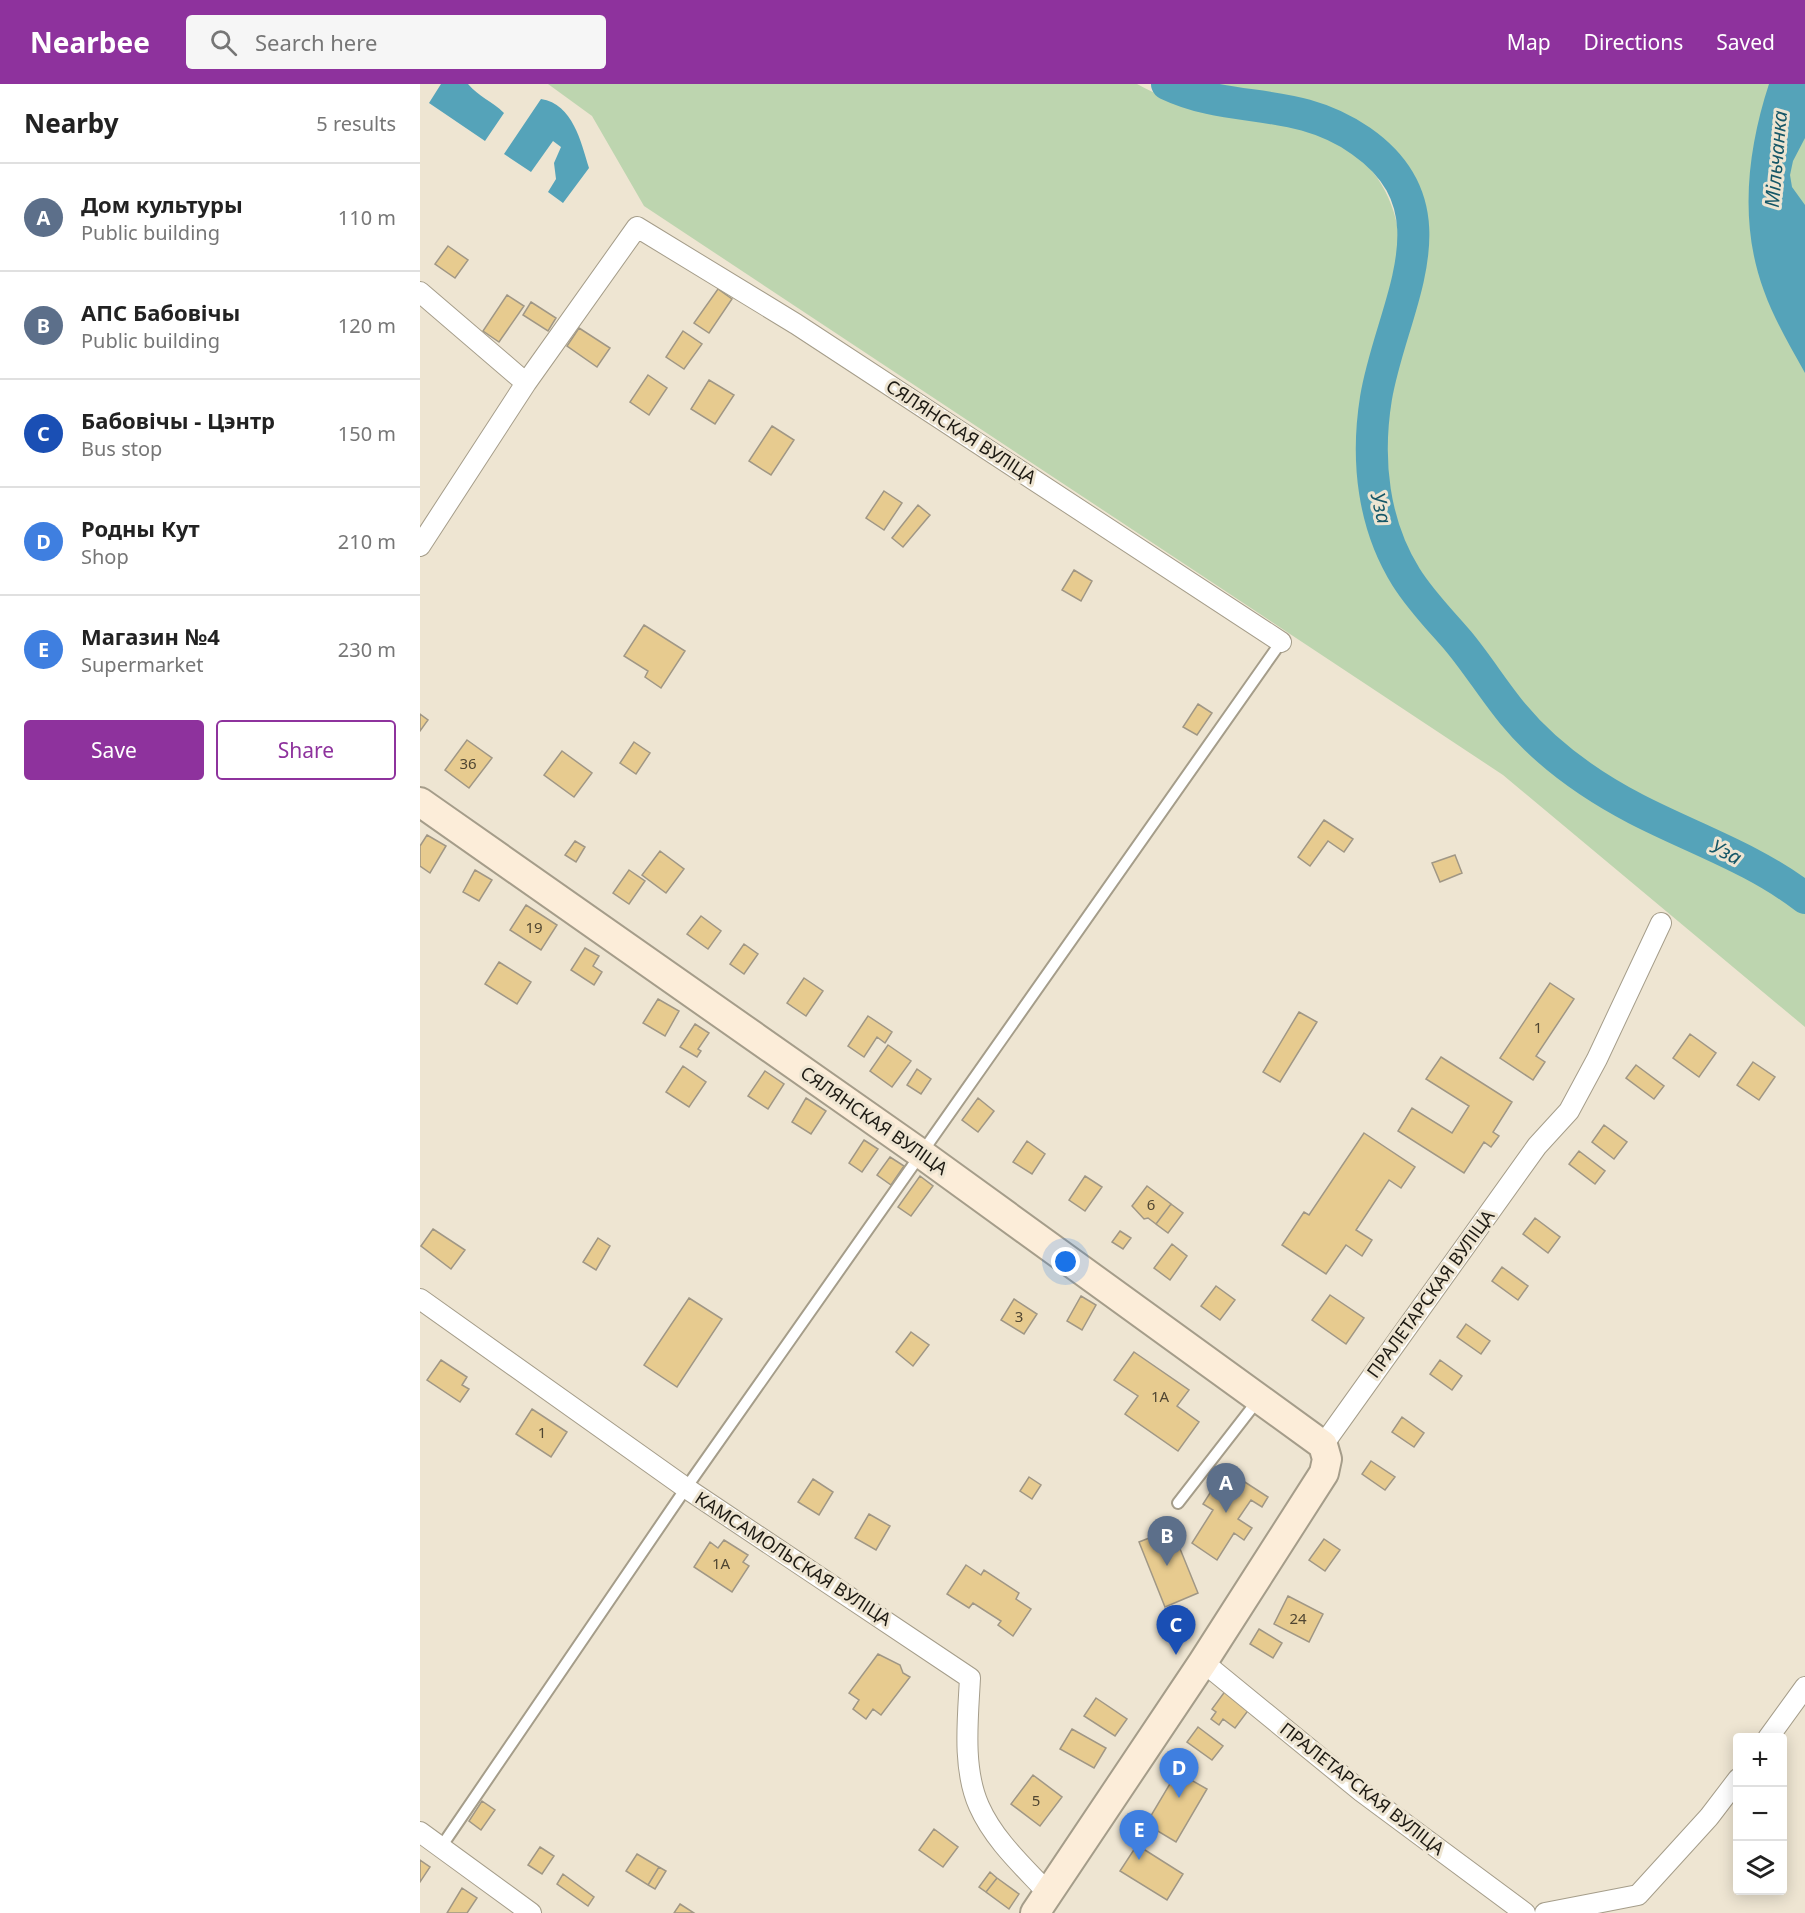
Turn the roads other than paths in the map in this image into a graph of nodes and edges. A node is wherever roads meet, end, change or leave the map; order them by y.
1 (420, 292) edge
2 (526, 383) junction
3 (420, 546) edge
4 (1281, 642) joint
5 (420, 802) edge
6 (1661, 923) dead end
7 (923, 1155) junction
8 (420, 1299) edge
9 (1260, 1397) junction
10 (1323, 1445) junction
11 (686, 1488) junction
12 (1178, 1503) dead end
13 (1203, 1662) junction
14 (1805, 1687) edge
15 (1771, 1733) edge
16 (1733, 1784) edge
17 (420, 1832) edge
18 (441, 1847) junction
19 (1042, 1903) edge
20 (526, 1911) edge
21 (1525, 1913) edge
22 (1545, 1913) edge

1 - 2 street
2 - 3 street
2 - 4 street, СЯЛЯНСКАЯ ВУЛІЦА
4 - 7 lane
5 - 7 street, СЯЛЯНСКАЯ ВУЛІЦА
6 - 10 street, ПРАЛЕТАРСКАЯ ВУЛІЦА
7 - 9 street, СЯЛЯНСКАЯ ВУЛІЦА
7 - 11 lane
8 - 11 street, КАМСАМОЛЬСКАЯ ВУЛІЦА
9 - 10 street, СЯЛЯНСКАЯ ВУЛІЦА
9 - 12 lane
10 - 13 street
11 - 18 lane
11 - 19 street, КАМСАМОЛЬСКАЯ ВУЛІЦА
13 - 19 street
13 - 21 street, ПРАЛЕТАРСКАЯ ВУЛІЦА
14 - 15 street
16 - 22 street
17 - 18 street
18 - 20 street

